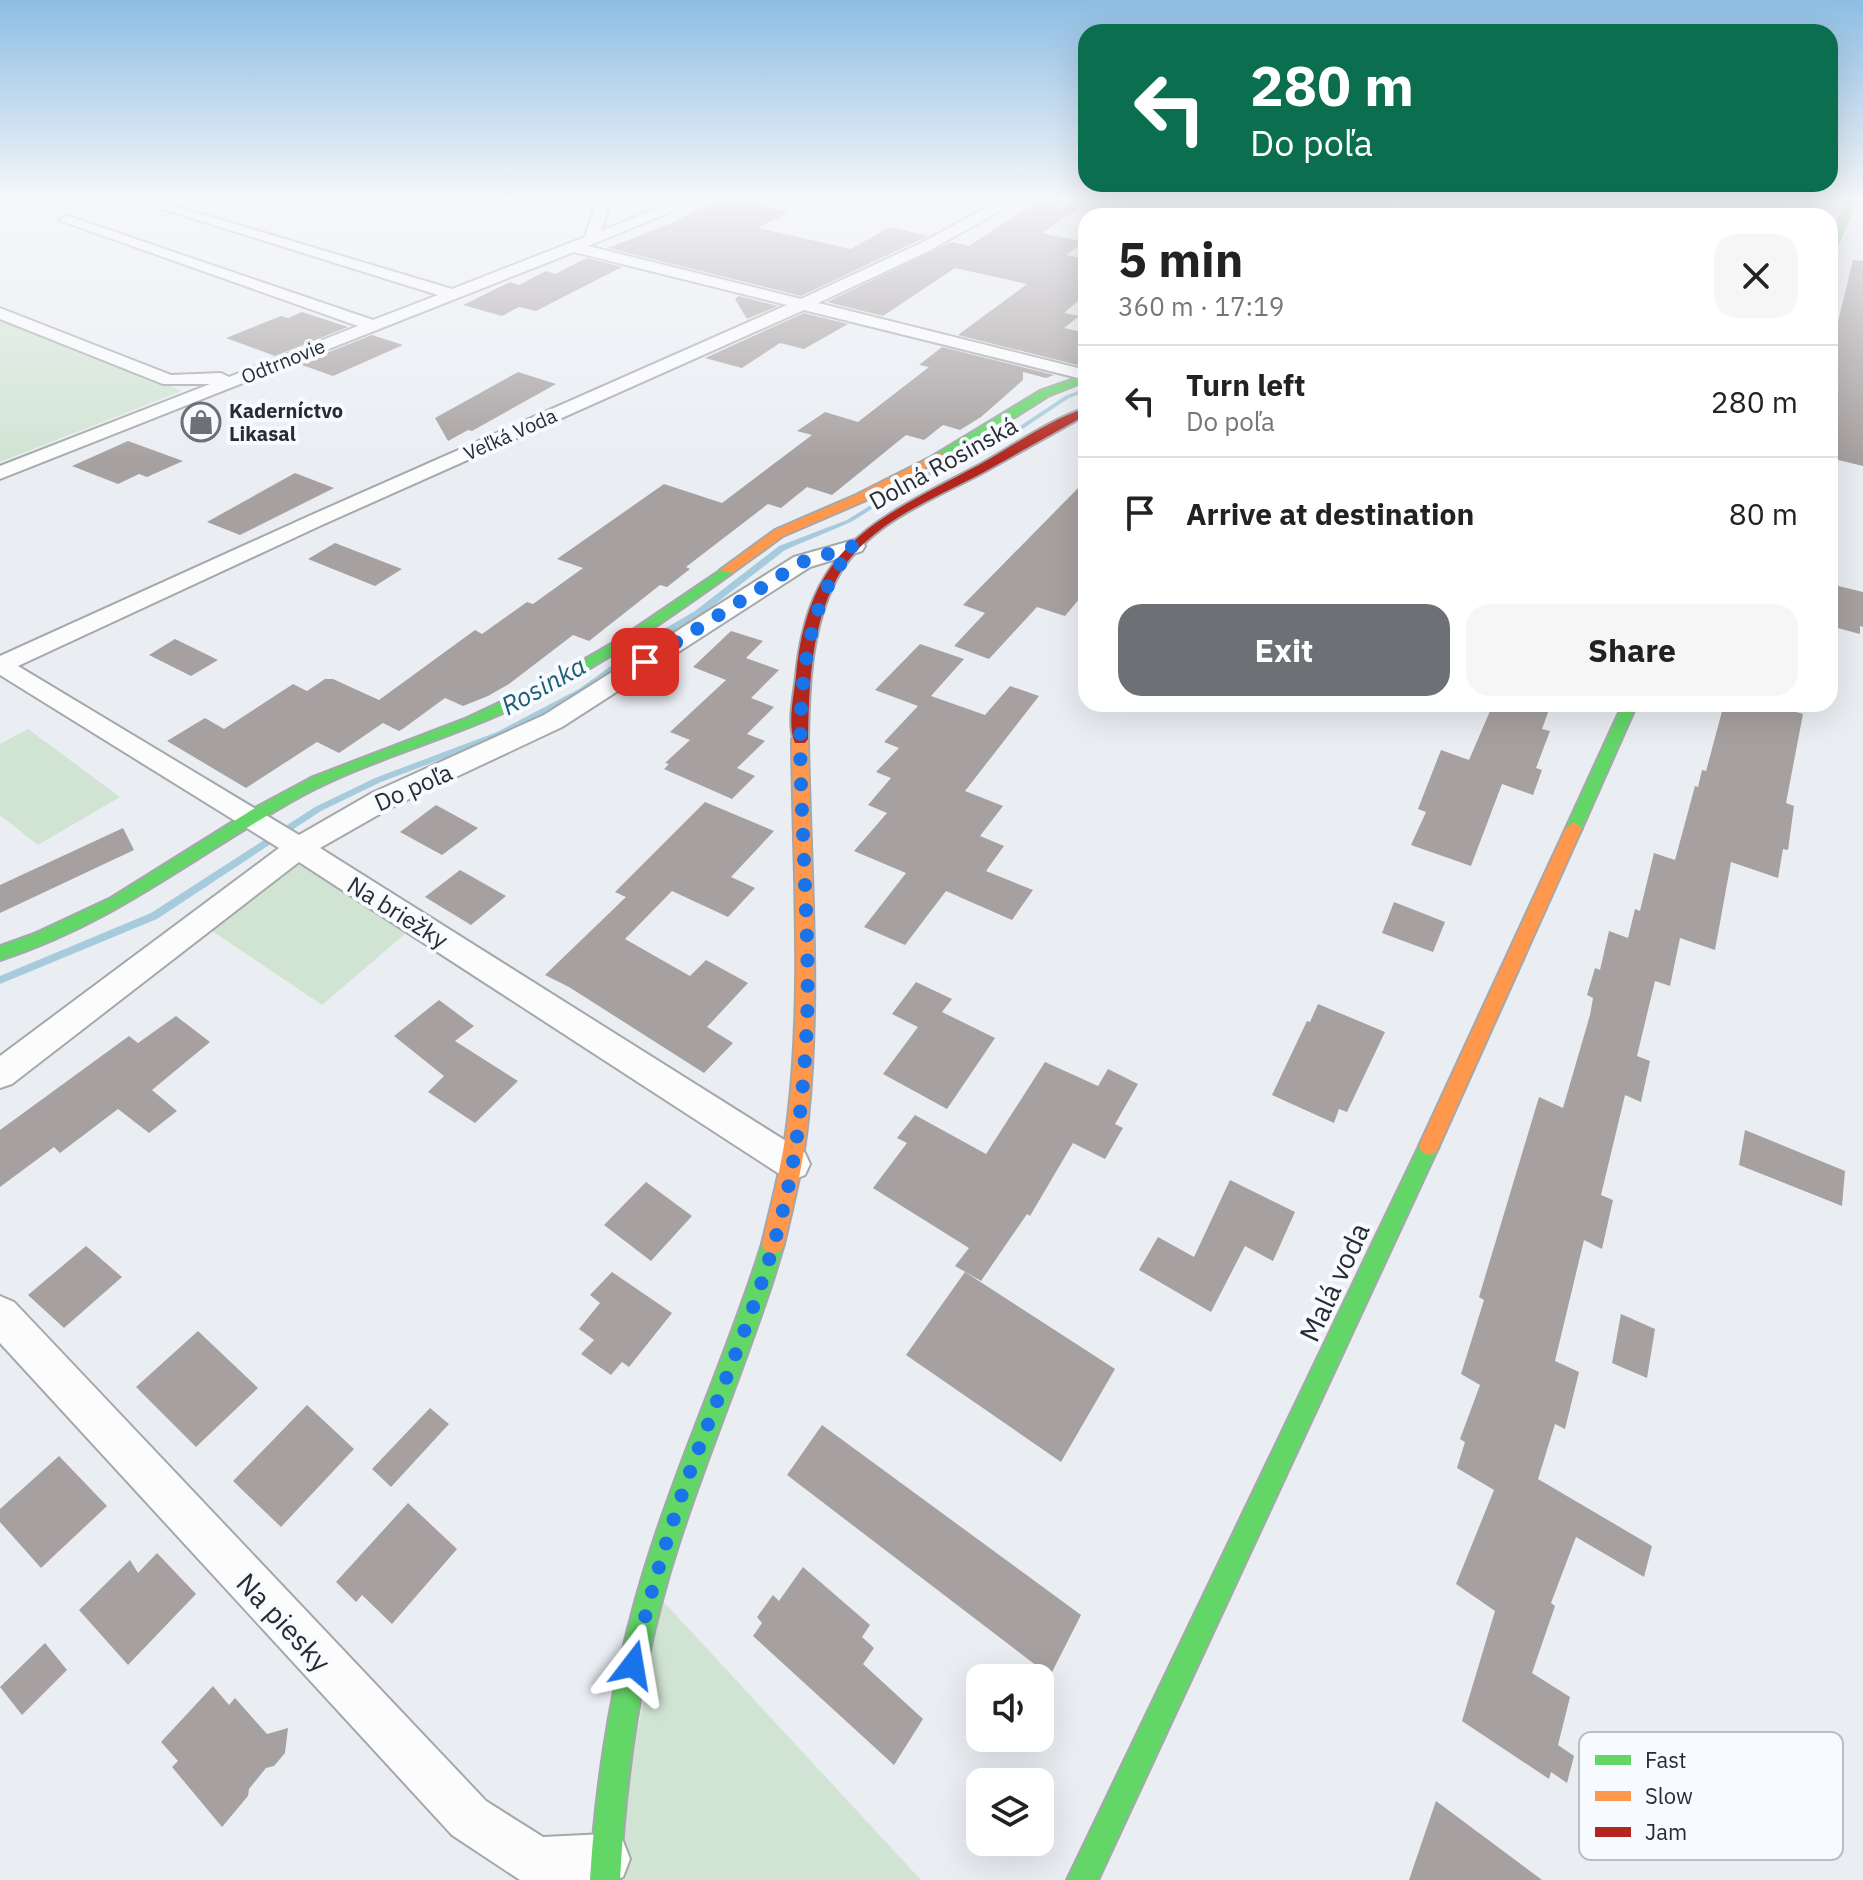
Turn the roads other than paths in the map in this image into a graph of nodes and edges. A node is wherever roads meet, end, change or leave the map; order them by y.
1 (253, 285) edge
2 (421, 285) edge
3 (476, 285) edge
4 (724, 285) edge
5 (842, 285) edge
6 (452, 294) junction
7 (801, 304) junction
8 (0, 313) edge
9 (373, 326) junction
10 (1078, 375) edge
11 (243, 377) junction
12 (1078, 379) edge
13 (1078, 415) edge
14 (0, 473) edge
15 (812, 529) junction
16 (854, 546) junction
17 (0, 665) edge
18 (1626, 712) edge
19 (275, 833) junction
20 (0, 953) edge
21 (0, 1074) edge
22 (793, 1164) junction
23 (0, 1315) edge
24 (605, 1869) edge
25 (1082, 1880) edge

1 - 9 street
2 - 6 street
3 - 6 street, Odtrnovie
4 - 7 street
5 - 7 street, Veľká Voda
6 - 9 street, Odtrnovie
7 - 10 street
7 - 17 street, Veľká Voda
8 - 11 street
9 - 11 street, Odtrnovie
11 - 14 street, Odtrnovie
12 - 15 street
13 - 16 street, Dolná Rosinská
15 - 16 street
15 - 19 street
16 - 19 street, Do poľa
16 - 22 street, Dolná Rosinská
17 - 19 street, Na briežky
18 - 25 street, Malá voda
19 - 20 street
19 - 21 street, Do poľa
19 - 22 street, Na briežky
22 - 24 street, Dolná Rosinská
23 - 24 street, Na piesky

